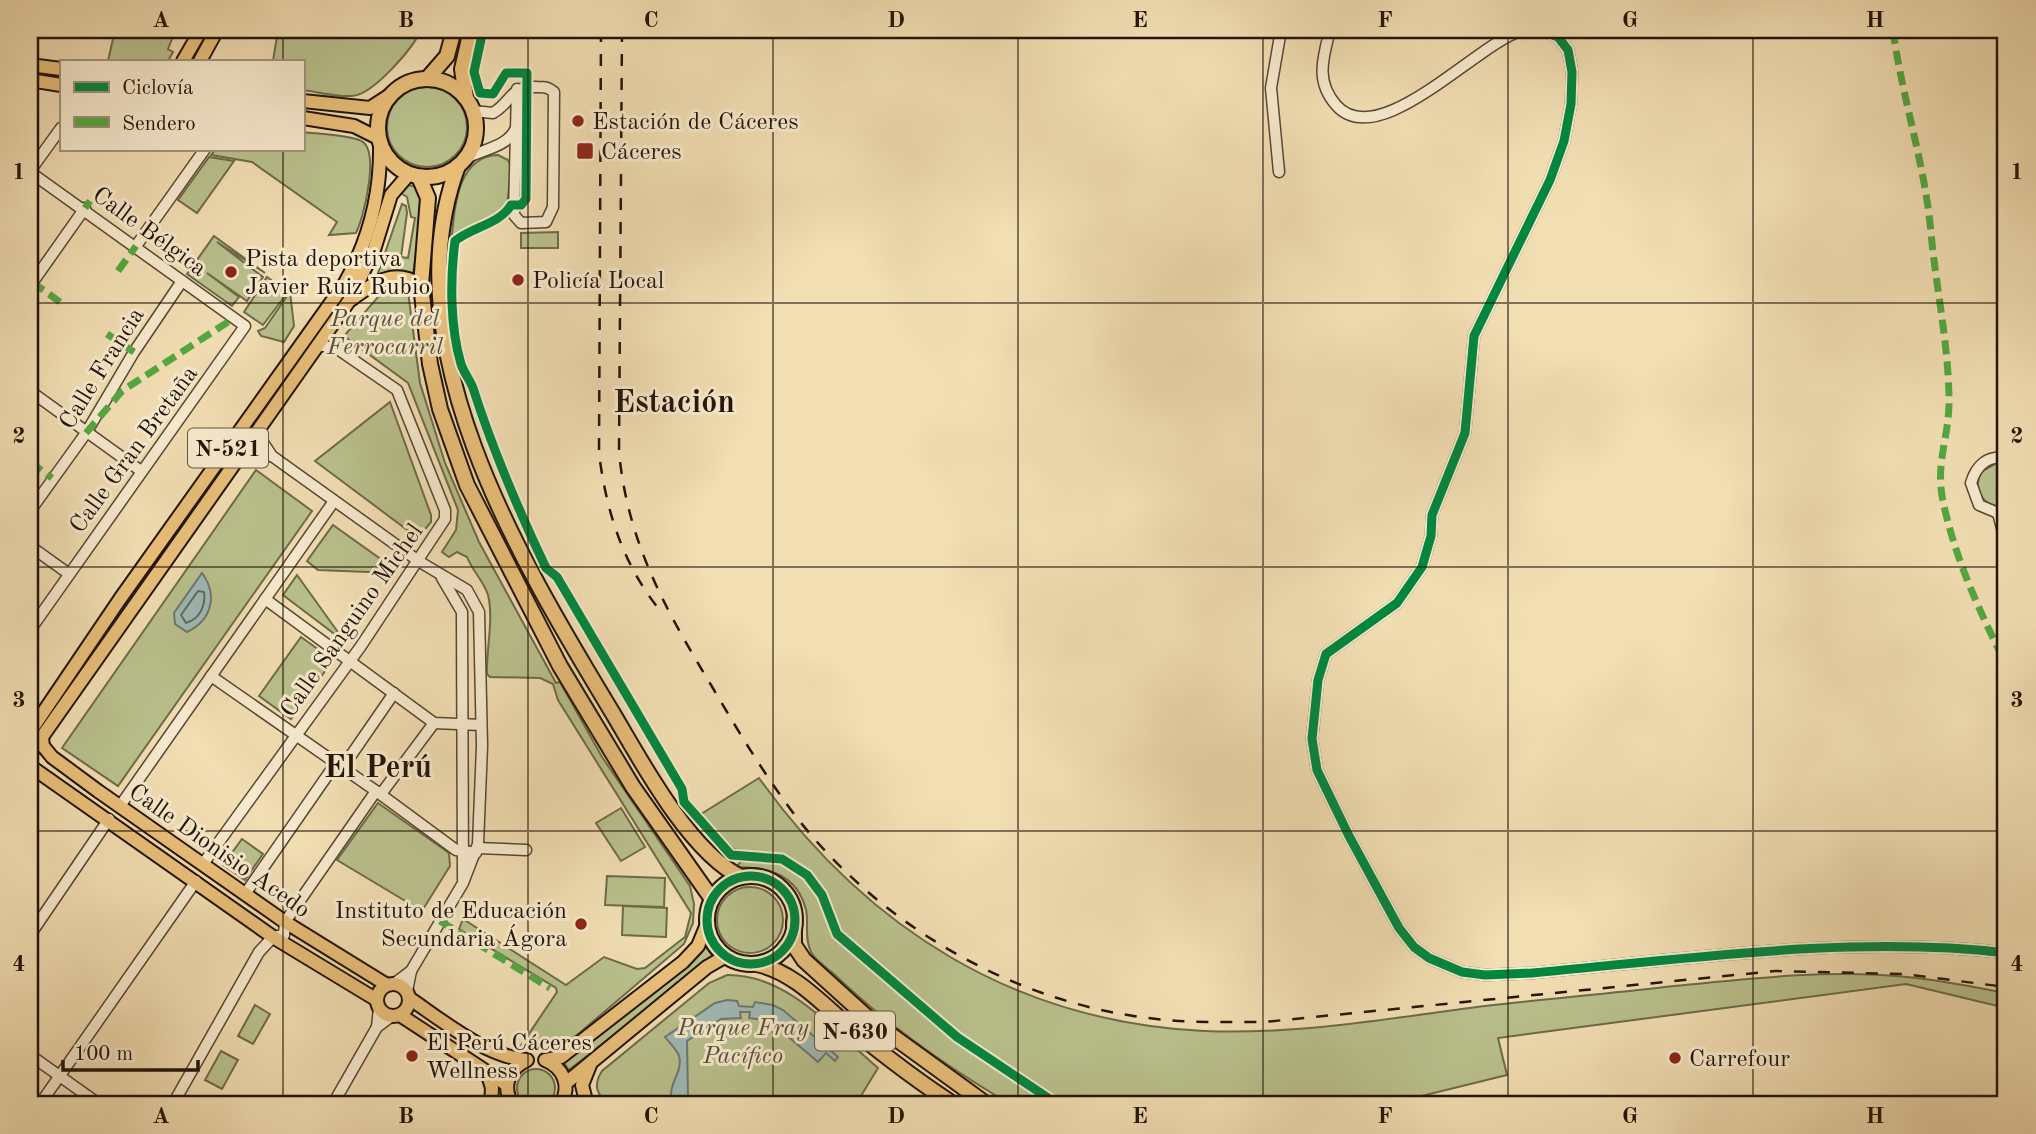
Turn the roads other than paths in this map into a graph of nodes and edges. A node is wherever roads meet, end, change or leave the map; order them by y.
1 (217, 30) edge
2 (454, 30) edge
3 (471, 30) edge
4 (1281, 30) edge
5 (1330, 30) edge
6 (1524, 30) edge
7 (1541, 30) edge
8 (199, 33) edge
9 (210, 43) junction
10 (184, 60) edge
11 (201, 60) edge
12 (30, 65) edge
13 (60, 69) edge
14 (427, 79) junction
15 (30, 80) edge
16 (60, 85) edge
17 (517, 89) junction
18 (390, 95) junction
19 (304, 101) edge
20 (470, 105) junction
21 (499, 110) junction
22 (304, 118) edge
23 (516, 122) junction
24 (60, 129) edge
25 (379, 141) junction
26 (498, 146) junction
27 (204, 150) edge
28 (461, 163) junction
29 (515, 166) junction
30 (30, 172) edge
31 (1279, 172) dead end
32 (414, 175) junction
33 (85, 208) junction
34 (136, 246) junction
35 (182, 281) junction
36 (421, 285) junction
37 (30, 286) edge
38 (349, 301) junction
39 (245, 326) joint
40 (317, 345) junction
41 (30, 391) edge
42 (259, 429) junction
43 (86, 433) junction
44 (241, 454) junction
45 (272, 456) junction
46 (2006, 458) edge
47 (141, 471) junction
48 (334, 501) junction
49 (30, 511) edge
50 (2002, 513) edge
51 (2006, 543) edge
52 (30, 546) edge
53 (420, 562) junction
54 (69, 574) junction
55 (440, 576) junction
56 (265, 599) junction
57 (462, 612) junction
58 (479, 612) junction
59 (30, 629) edge
60 (350, 661) junction
61 (211, 676) junction
62 (59, 691) junction
63 (394, 693) junction
64 (481, 720) junction
65 (461, 721) junction
66 (434, 723) junction
67 (36, 735) edge
68 (297, 735) junction
69 (30, 752) edge
70 (52, 757) junction
71 (339, 765) junction
72 (34, 768) edge
73 (379, 792) junction
74 (119, 805) junction
75 (109, 819) junction
76 (462, 823) junction
77 (442, 838) junction
78 (462, 848) junction
79 (477, 848) junction
80 (526, 850) dead end
81 (203, 864) junction
82 (741, 877) junction
83 (196, 881) junction
84 (463, 883) junction
85 (245, 894) junction
86 (712, 899) junction
87 (794, 921) junction
88 (285, 922) junction
89 (707, 924) junction
90 (30, 935) edge
91 (273, 937) junction
92 (2006, 953) edge
93 (726, 956) junction
94 (755, 964) junction
95 (411, 971) junction
96 (391, 984) junction
97 (408, 994) junction
98 (378, 1004) junction
99 (396, 1016) junction
100 (377, 1027) junction
101 (30, 1055) edge
102 (594, 1059) junction
103 (526, 1060) junction
104 (545, 1060) junction
105 (487, 1072) junction
106 (60, 1077) junction
107 (566, 1086) junction
108 (507, 1097) edge
109 (589, 1103) edge
110 (40, 1104) edge
111 (99, 1104) edge
112 (173, 1104) edge
113 (333, 1104) edge
114 (491, 1104) edge
115 (561, 1104) edge
116 (953, 1104) edge
117 (986, 1104) edge

1 - 9 main road
2 - 14 highway
3 - 20 highway, N-630
4 - 31 street
5 - 6 street
7 - 92 street
8 - 9 street
8 - 10 main road
9 - 11 main road
12 - 13 main road
14 - 18 highway
14 - 20 highway
15 - 16 main road
17 - 21 street
17 - 23 street
17 - 29 street
18 - 19 main road
18 - 25 highway
20 - 21 street
20 - 28 highway, N-630
21 - 23 street
22 - 25 main road
23 - 26 street
23 - 29 street
24 - 30 street
25 - 32 highway
25 - 62 main road, N-521
26 - 28 street
26 - 29 street
27 - 34 street
28 - 32 highway
28 - 82 highway, N-630
30 - 33 street, Calle Bélgica
32 - 36 highway
32 - 38 main road, N-521
33 - 34 street, Calle Bélgica
33 - 37 street
34 - 35 street, Calle Bélgica
35 - 39 street, Calle Bélgica
35 - 43 street, Calle Francia
36 - 38 main road
36 - 86 highway
38 - 40 main road, N-521
39 - 47 street, Calle Gran Bretaña
40 - 42 main road, N-521
40 - 53 street, Calle Sanguino Michel
41 - 43 street
42 - 44 main road, N-521
42 - 45 street
43 - 47 street
43 - 49 street, Calle Francia
44 - 45 street
44 - 67 main road, N-521
45 - 48 street
46 - 50 street
47 - 54 street, Calle Gran Bretaña
48 - 53 street
48 - 56 street
50 - 51 street
52 - 54 street
53 - 55 street
53 - 60 street, Calle Sanguino Michel
54 - 59 street, Calle Gran Bretaña
55 - 57 street
55 - 58 street
56 - 60 street
56 - 61 street
57 - 58 street
57 - 65 street
58 - 64 street
60 - 63 street
60 - 68 street, Calle Sanguino Michel
61 - 68 street
61 - 74 street
62 - 67 main road, N-521
62 - 69 main road
63 - 66 street
63 - 71 street
64 - 65 street
64 - 79 street
65 - 66 street
65 - 76 street
66 - 73 street
67 - 69 main road, N-521
67 - 70 main road, Calle Dionisio Acedo
68 - 71 street
68 - 81 street, Calle Sanguino Michel
69 - 70 main road
69 - 72 main road
70 - 74 main road, Calle Dionisio Acedo
71 - 73 street
71 - 85 street
72 - 75 main road, Calle Dionisio Acedo
73 - 77 street
73 - 88 street
74 - 75 street
74 - 81 main road, Calle Dionisio Acedo
75 - 83 main road, Calle Dionisio Acedo
75 - 90 street
76 - 77 street
76 - 78 street
77 - 78 street
78 - 79 street
78 - 84 street
79 - 80 street
79 - 84 street
81 - 85 main road, Calle Dionisio Acedo
82 - 86 highway
82 - 87 highway, N-630
83 - 91 main road, Calle Dionisio Acedo
83 - 106 street
84 - 95 street
85 - 88 main road, Calle Dionisio Acedo
86 - 89 highway
87 - 94 highway
87 - 117 highway, N-630
88 - 91 street
88 - 96 main road, Calle Dionisio Acedo
89 - 93 highway
89 - 104 main road
91 - 98 main road, Calle Dionisio Acedo
91 - 112 street
93 - 94 highway, N-630
93 - 102 main road
94 - 116 highway, N-630
95 - 96 street
95 - 97 street
96 - 97 main road
96 - 98 main road
97 - 99 main road
97 - 103 main road
98 - 99 main road
98 - 100 street
99 - 100 street
99 - 105 main road
100 - 113 street
101 - 106 street
102 - 107 main road
102 - 109 main road
103 - 104 main road
103 - 108 main road
104 - 107 main road
105 - 108 main road
105 - 114 main road
106 - 110 street
106 - 111 street
107 - 109 main road
107 - 115 main road

